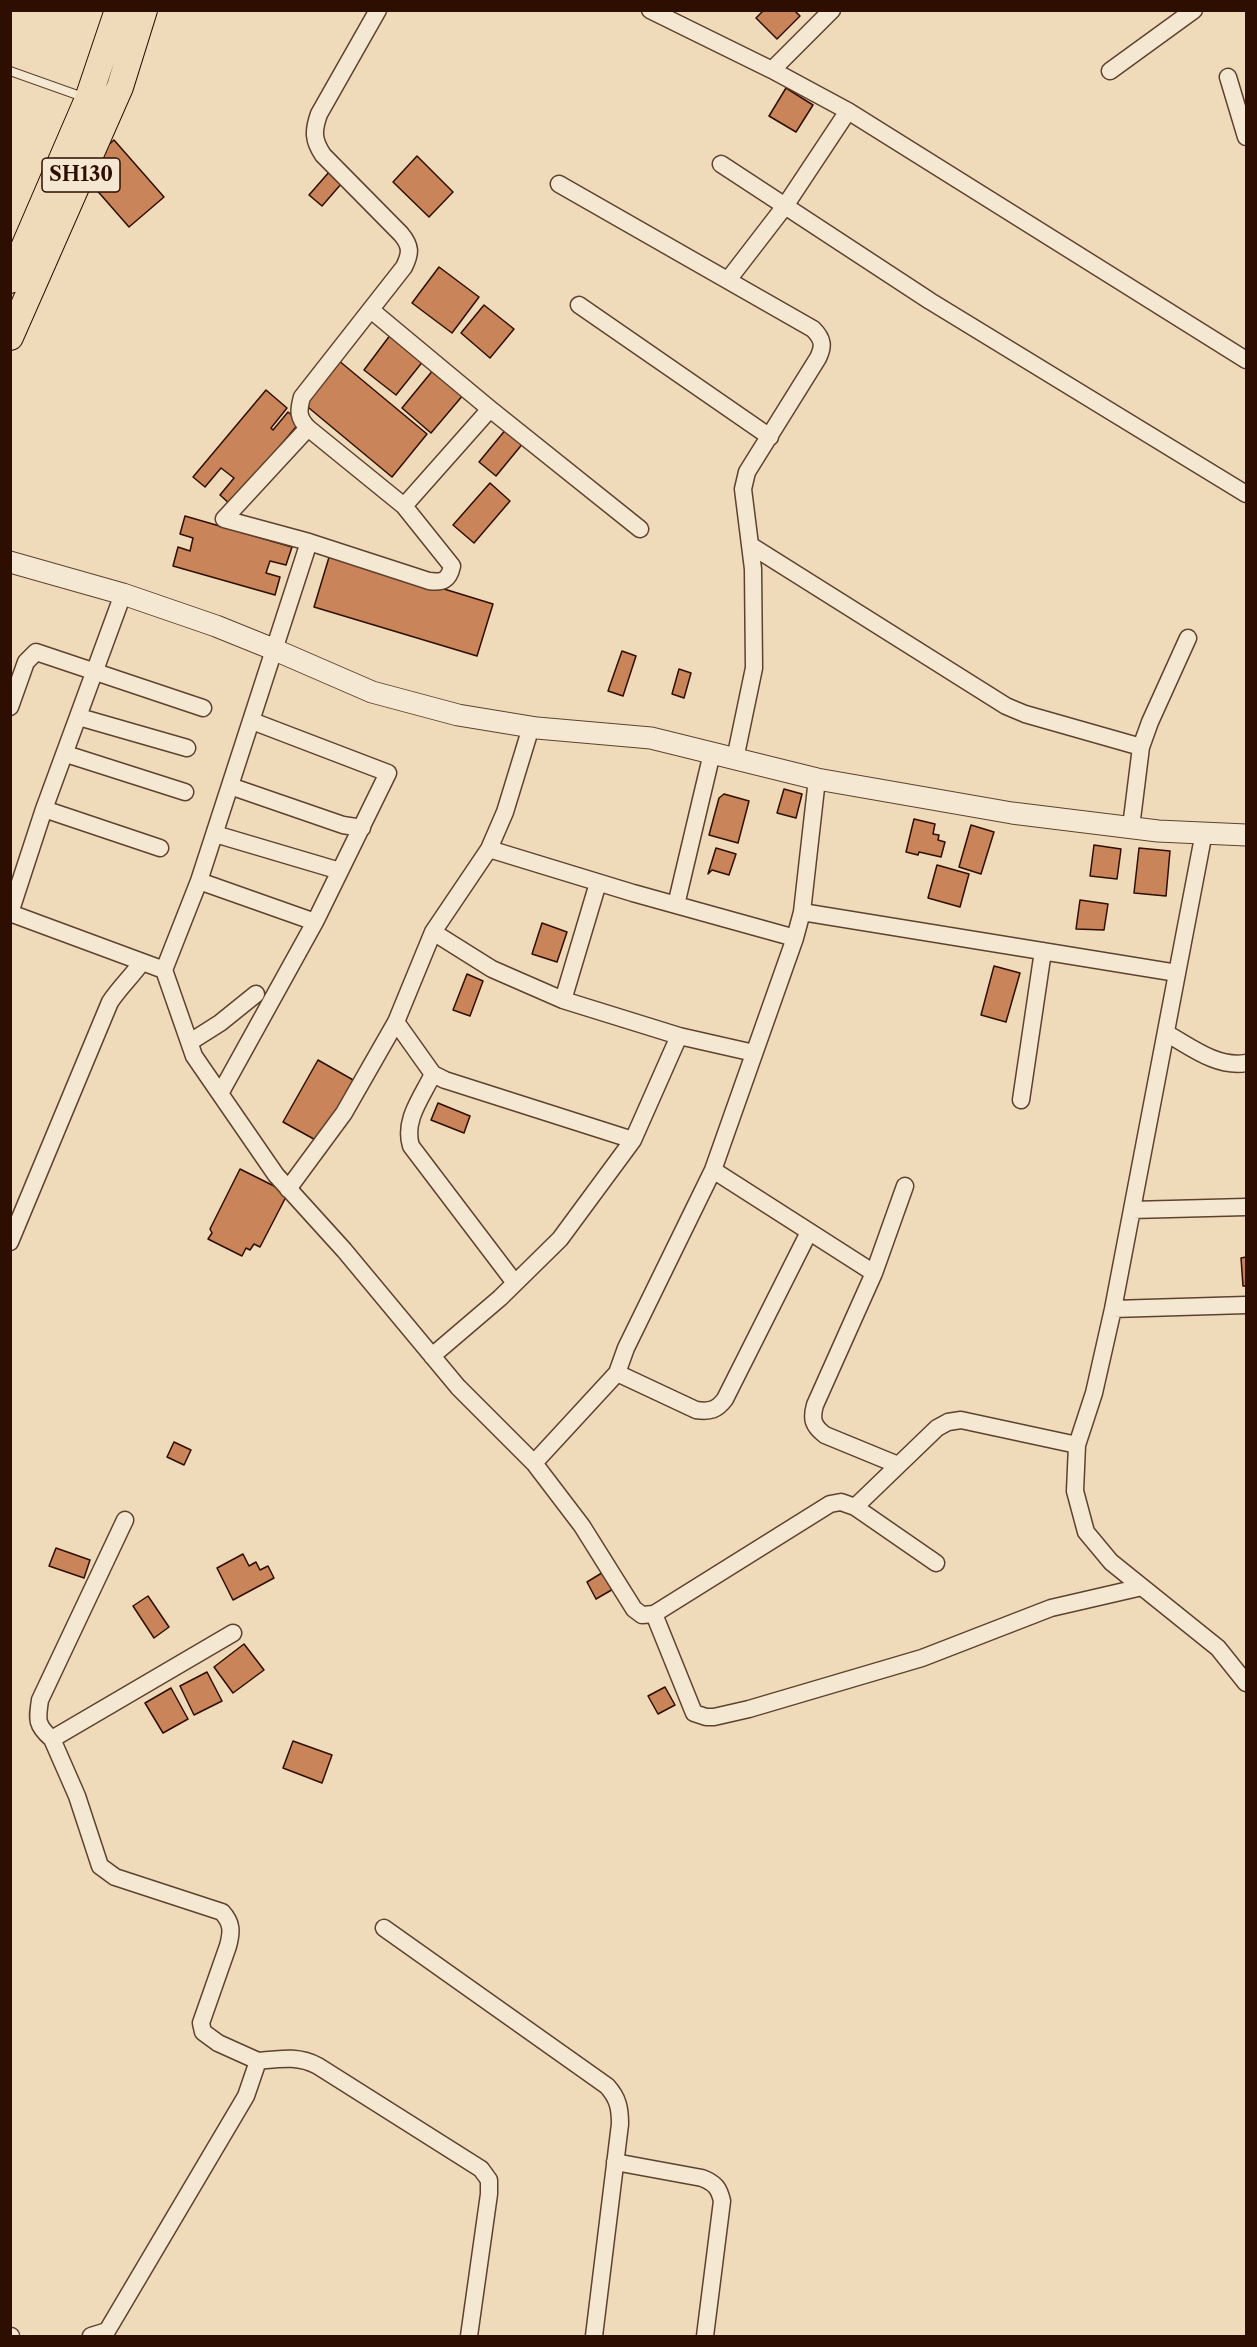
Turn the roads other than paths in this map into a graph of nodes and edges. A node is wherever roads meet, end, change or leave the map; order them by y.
1 (118, 10) edge
2 (144, 10) edge
3 (378, 10) edge
4 (650, 10) edge
5 (832, 10) edge
6 (1194, 10) edge
7 (772, 70) junction
8 (10, 71) edge
9 (1110, 71) dead end
10 (1228, 76) dead end
11 (99, 104) junction
12 (848, 111) junction
13 (1246, 137) edge
14 (721, 164) dead end
15 (559, 184) dead end
16 (785, 206) junction
17 (10, 280) edge
18 (728, 280) junction
19 (579, 305) dead end
20 (372, 310) junction
21 (10, 337) edge
22 (1246, 360) edge
23 (490, 409) junction
24 (308, 428) junction
25 (770, 437) junction
26 (1246, 494) edge
27 (404, 506) junction
28 (640, 529) dead end
29 (309, 542) junction
30 (750, 545) junction
31 (10, 562) edge
32 (123, 594) junction
33 (1188, 638) dead end
34 (273, 649) junction
35 (94, 673) junction
36 (10, 707) edge
37 (202, 708) dead end
38 (79, 717) junction
39 (252, 721) junction
40 (531, 727) junction
41 (1141, 747) junction
42 (187, 748) dead end
43 (712, 753) junction
44 (66, 754) junction
45 (735, 759) junction
46 (817, 779) junction
47 (230, 786) junction
48 (185, 792) dead end
49 (44, 809) junction
50 (343, 825) junction
51 (1131, 827) junction
52 (362, 828) junction
53 (1204, 832) junction
54 (214, 834) junction
55 (1246, 836) edge
56 (160, 848) dead end
57 (489, 849) junction
58 (348, 850) junction
59 (340, 871) junction
60 (199, 881) junction
61 (598, 883) junction
62 (676, 905) junction
63 (802, 912) junction
64 (315, 922) junction
65 (433, 932) junction
66 (795, 938) junction
67 (1043, 951) junction
68 (142, 962) junction
69 (164, 970) junction
70 (1177, 973) junction
71 (256, 994) dead end
72 (563, 1000) junction
73 (396, 1022) junction
74 (1166, 1034) junction
75 (679, 1036) junction
76 (190, 1042) junction
77 (754, 1053) junction
78 (1246, 1063) edge
79 (433, 1074) junction
80 (221, 1092) junction
81 (1021, 1100) dead end
82 (633, 1140) junction
83 (713, 1170) junction
84 (905, 1186) dead end
85 (288, 1189) junction
86 (1246, 1207) edge
87 (1132, 1210) junction
88 (15, 1219) edge
89 (809, 1232) junction
90 (10, 1242) edge
91 (874, 1273) junction
92 (515, 1283) junction
93 (1246, 1305) edge
94 (1113, 1309) junction
95 (432, 1356) junction
96 (617, 1373) junction
97 (1077, 1445) junction
98 (534, 1462) junction
99 (898, 1465) junction
100 (855, 1507) junction
101 (125, 1520) dead end
102 (936, 1563) dead end
103 (1142, 1587) junction
104 (654, 1614) junction
105 (233, 1633) dead end
106 (1246, 1683) edge
107 (51, 1739) junction
108 (384, 1928) dead end
109 (258, 2061) junction
110 (615, 2162) junction
111 (114, 2334) edge
112 (91, 2337) edge
113 (469, 2337) edge
114 (594, 2337) edge
115 (705, 2337) edge

1 - 11 main road
2 - 11 main road, SH130
3 - 20 street
4 - 7 street
5 - 7 street
6 - 9 street
7 - 12 street
8 - 11 lane
10 - 13 street
11 - 17 main road
11 - 21 main road, SH130
12 - 16 street
12 - 22 street
14 - 16 street
15 - 18 street
16 - 18 street
16 - 26 street
18 - 25 street
19 - 25 street
20 - 23 street
20 - 24 street
23 - 27 street
23 - 28 street
24 - 27 street
24 - 29 street
25 - 30 street
27 - 29 street
29 - 34 street
30 - 41 street
30 - 45 street
31 - 32 street
32 - 34 street
32 - 35 street
33 - 41 street
34 - 39 street
34 - 40 street
35 - 36 street
35 - 37 street
35 - 38 street
38 - 42 street
38 - 44 street
39 - 47 street
39 - 52 street
40 - 43 street
40 - 57 street
41 - 51 street
43 - 45 street
43 - 62 street
44 - 48 street
44 - 49 street
45 - 46 street
46 - 51 street
46 - 63 street
47 - 50 street
47 - 54 street
49 - 56 street
49 - 68 street
50 - 52 street
50 - 58 street
51 - 53 street
52 - 58 street
53 - 55 street
53 - 70 street
54 - 59 street
54 - 60 street
57 - 61 street
57 - 65 street
58 - 59 street
59 - 64 street
60 - 64 street
60 - 69 street
61 - 62 street
61 - 72 street
62 - 66 street
63 - 66 street
63 - 67 street
64 - 80 street
65 - 72 street
65 - 73 street
66 - 77 street
67 - 70 street
67 - 81 street
68 - 69 street
68 - 88 street
69 - 76 street
70 - 74 street
71 - 76 street
72 - 75 street
73 - 79 street
73 - 85 street
74 - 78 street
74 - 87 street
75 - 77 street
75 - 82 street
76 - 80 street
77 - 83 street
79 - 82 street
79 - 92 street
80 - 85 street
82 - 92 street
83 - 89 street
83 - 96 street
84 - 91 street
85 - 95 street
86 - 87 street
87 - 94 street
88 - 90 street
89 - 91 street
89 - 96 street
91 - 99 street
92 - 95 street
93 - 94 street
94 - 97 street
95 - 98 street
96 - 98 street
97 - 99 street
97 - 103 street
98 - 104 street
99 - 100 street
100 - 102 street
100 - 104 street
101 - 107 street
103 - 104 street
103 - 106 street
105 - 107 street
107 - 109 street
108 - 110 street
109 - 111 street
109 - 113 street
110 - 114 street
110 - 115 street
111 - 112 street

